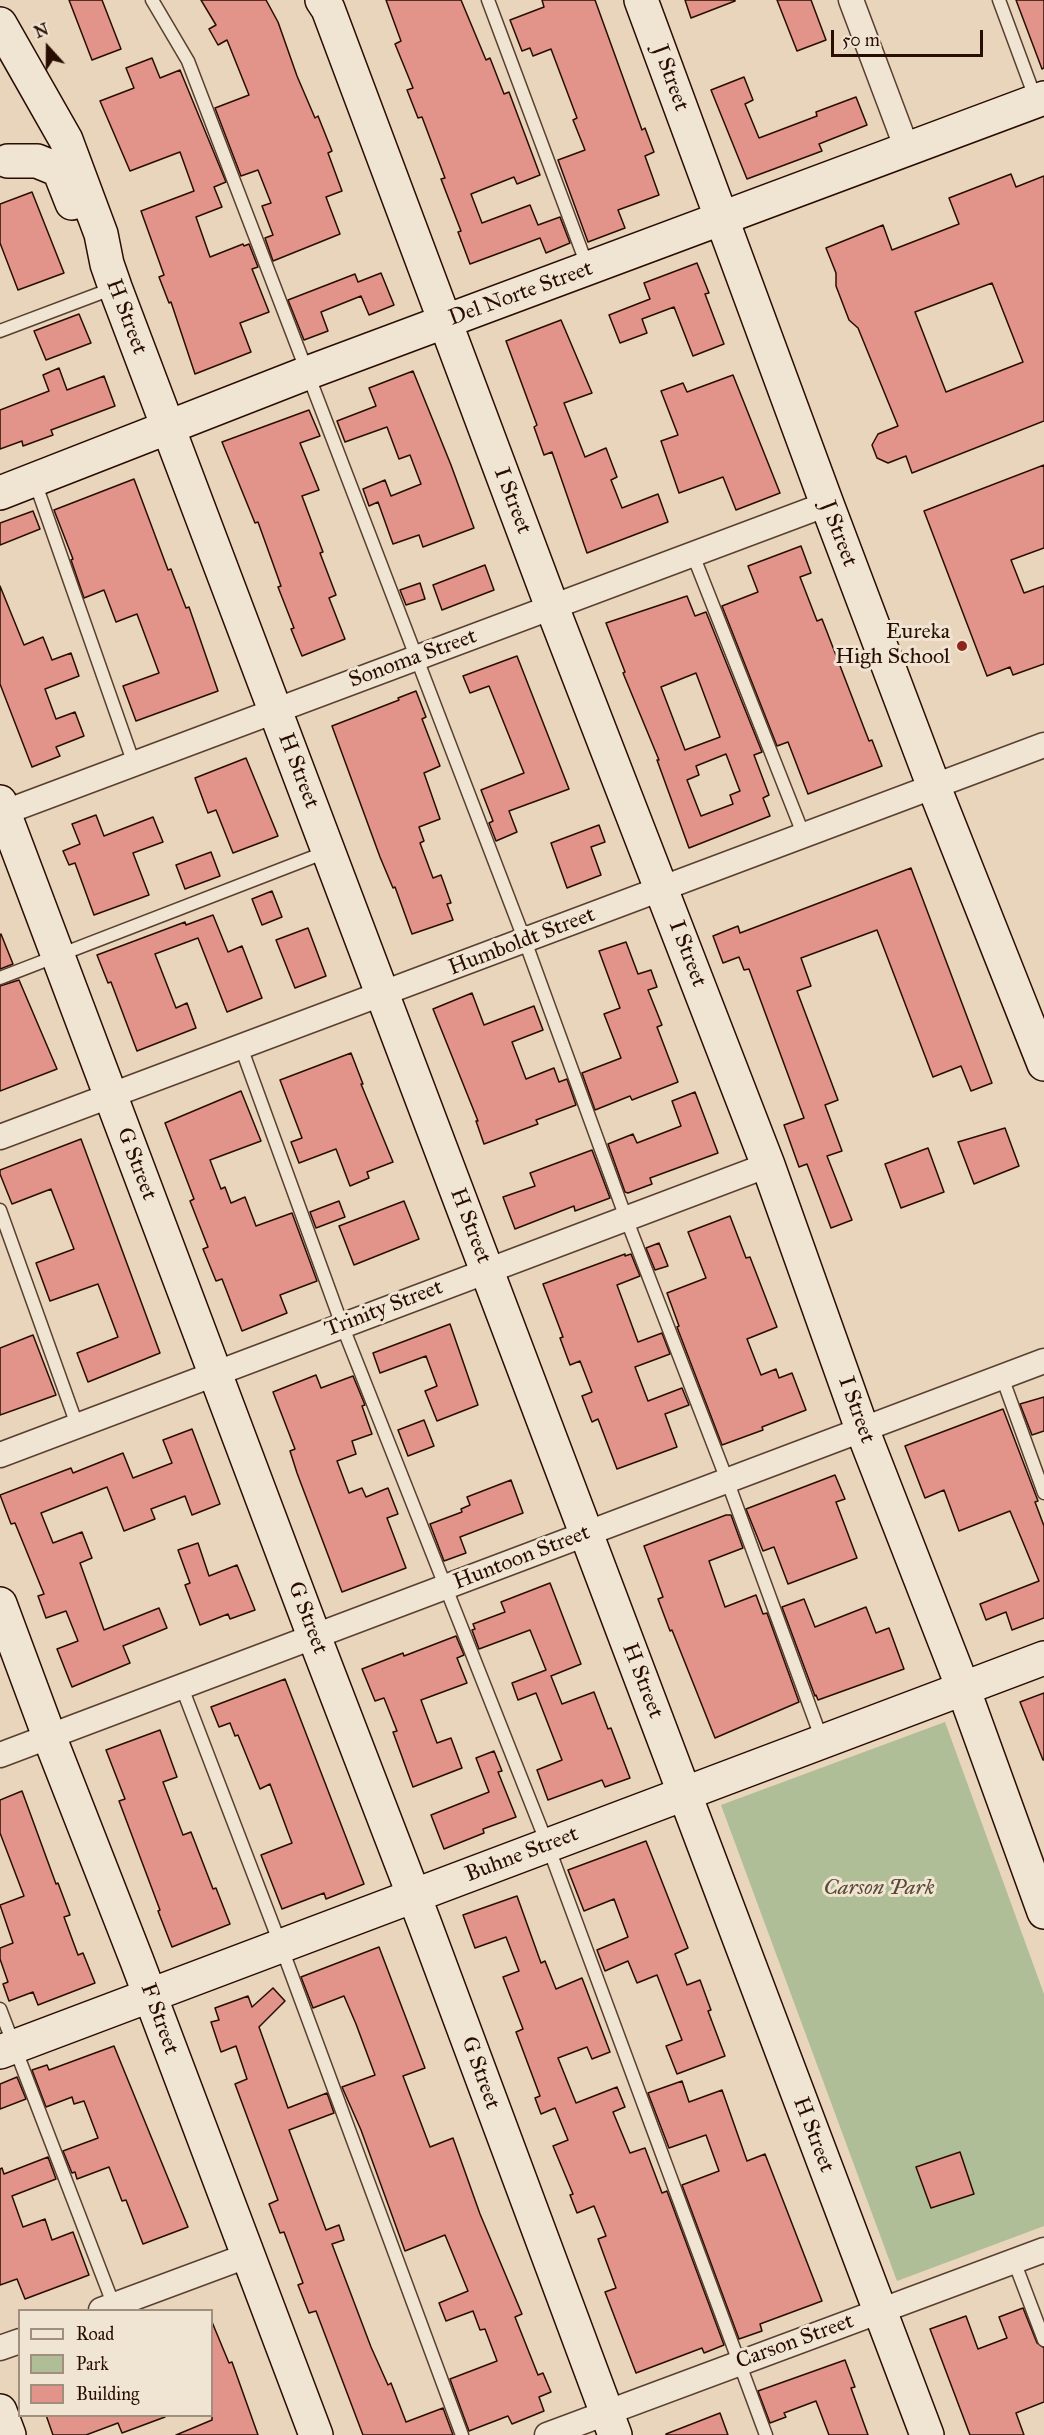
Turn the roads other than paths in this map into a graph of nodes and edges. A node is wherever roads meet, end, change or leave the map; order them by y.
1 (152, 0) edge
2 (322, 0) edge
3 (488, 0) edge
4 (641, 0) edge
5 (851, 0) edge
6 (999, 0) edge
7 (0, 24) edge
8 (0, 55) edge
9 (1040, 100) edge
10 (907, 149) junction
11 (4, 163) edge
12 (722, 218) junction
13 (588, 269) junction
14 (111, 276) junction
15 (445, 322) junction
16 (0, 331) edge
17 (308, 373) junction
18 (168, 428) junction
19 (34, 479) junction
20 (0, 493) edge
21 (827, 504) junction
22 (693, 555) junction
23 (552, 608) junction
24 (417, 658) junction
25 (276, 711) junction
26 (1044, 745) edge
27 (134, 764) junction
28 (934, 787) junction
29 (1, 810) edge
30 (804, 836) junction
31 (328, 851) junction
32 (662, 889) junction
33 (525, 941) junction
34 (58, 956) junction
35 (0, 978) edge
36 (382, 994) junction
37 (241, 1047) junction
38 (1044, 1064) edge
39 (111, 1096) junction
40 (0, 1137) edge
41 (768, 1165) junction
42 (0, 1210) edge
43 (626, 1218) junction
44 (487, 1271) junction
45 (342, 1325) junction
46 (1044, 1361) edge
47 (215, 1373) junction
48 (1002, 1377) junction
49 (77, 1425) junction
50 (862, 1429) junction
51 (0, 1455) edge
52 (727, 1480) junction
53 (1044, 1493) edge
54 (586, 1534) junction
55 (446, 1587) junction
56 (0, 1604) edge
57 (314, 1636) junction
58 (1044, 1658) edge
59 (182, 1685) junction
60 (963, 1688) junction
61 (49, 1736) junction
62 (822, 1740) junction
63 (0, 1755) edge
64 (684, 1793) junction
65 (548, 1846) junction
66 (414, 1896) junction
67 (1044, 1912) edge
68 (281, 1946) junction
69 (149, 1994) junction
70 (0, 2010) edge
71 (7, 2049) edge
72 (1044, 2250) edge
73 (249, 2255) junction
74 (1014, 2261) junction
75 (107, 2308) edge
76 (880, 2311) junction
77 (1044, 2340) edge
78 (18, 2342) edge
79 (0, 2348) edge
80 (741, 2363) junction
81 (0, 2411) edge
82 (611, 2424) edge
83 (9, 2435) edge
84 (316, 2435) edge
85 (462, 2435) edge
86 (547, 2435) edge
87 (766, 2435) edge
88 (927, 2435) edge

1 - 17 lane
2 - 15 street, I Street
3 - 13 lane
4 - 12 street, J Street
5 - 10 street
6 - 9 lane
7 - 14 street, H Street
8 - 11 street
9 - 10 street, Del Norte Street
10 - 12 street, Del Norte Street
11 - 14 street
12 - 13 street, Del Norte Street
12 - 21 street, J Street
13 - 15 street, Del Norte Street
14 - 16 lane
14 - 18 street, H Street
15 - 17 street, Del Norte Street
15 - 23 street, I Street
17 - 18 street, Del Norte Street
17 - 24 lane
18 - 19 street, Del Norte Street
18 - 25 street, H Street
19 - 20 street, Del Norte Street
19 - 27 lane
21 - 22 street, Sonoma Street
21 - 28 street, J Street
22 - 23 street, Sonoma Street
22 - 30 lane
23 - 24 street, Sonoma Street
23 - 32 street, I Street
24 - 25 street, Sonoma Street
24 - 33 lane
25 - 27 street, Sonoma Street
25 - 31 street, H Street
26 - 28 street, Humboldt Street
27 - 29 street, Sonoma Street
28 - 30 street, Humboldt Street
28 - 38 street, J Street
29 - 34 street, G Street
30 - 32 street, Humboldt Street
31 - 34 lane
31 - 36 street, H Street
32 - 33 street, Humboldt Street
32 - 41 street, I Street
33 - 36 street, Humboldt Street
33 - 43 lane
34 - 35 lane
34 - 39 street, G Street
36 - 37 street, Humboldt Street
36 - 44 street, H Street
37 - 39 street, Humboldt Street
37 - 45 lane
39 - 40 street, Humboldt Street
39 - 47 street, G Street
41 - 43 street, Trinity Street
41 - 50 street, I Street
42 - 49 lane
43 - 44 street, Trinity Street
43 - 52 lane
44 - 45 street, Trinity Street
44 - 54 street, H Street
45 - 47 street, Trinity Street
45 - 55 lane
46 - 48 street, Huntoon Street
47 - 49 street, Trinity Street
47 - 57 street, G Street
48 - 50 street, Huntoon Street
48 - 53 lane
49 - 51 street, Trinity Street
50 - 52 street, Huntoon Street
50 - 60 street, I Street
52 - 54 street, Huntoon Street
52 - 62 lane
54 - 55 street, Huntoon Street
54 - 64 street, H Street
55 - 57 street, Huntoon Street
55 - 65 lane
56 - 61 street, F Street
57 - 59 street, Huntoon Street
57 - 66 street, G Street
58 - 60 street, Buhne Street
59 - 61 street, Huntoon Street
59 - 68 lane
60 - 62 street, Buhne Street
60 - 67 street, I Street
61 - 63 street, Huntoon Street
61 - 69 street, F Street
62 - 64 street, Buhne Street
64 - 65 street, Buhne Street
64 - 76 street, H Street
65 - 66 street, Buhne Street
65 - 80 lane
66 - 68 street, Buhne Street
66 - 82 street, G Street
68 - 69 street, Buhne Street
68 - 85 lane
69 - 71 street, Buhne Street
69 - 73 street, F Street
70 - 71 lane
71 - 75 lane
72 - 74 street, Carson Street
73 - 75 street
73 - 84 street, F Street
74 - 76 street, Carson Street
74 - 77 lane
76 - 80 street, Carson Street
76 - 88 street, H Street
78 - 79 street
80 - 82 street, Carson Street
80 - 87 lane
81 - 83 street
82 - 86 street, Carson Street

